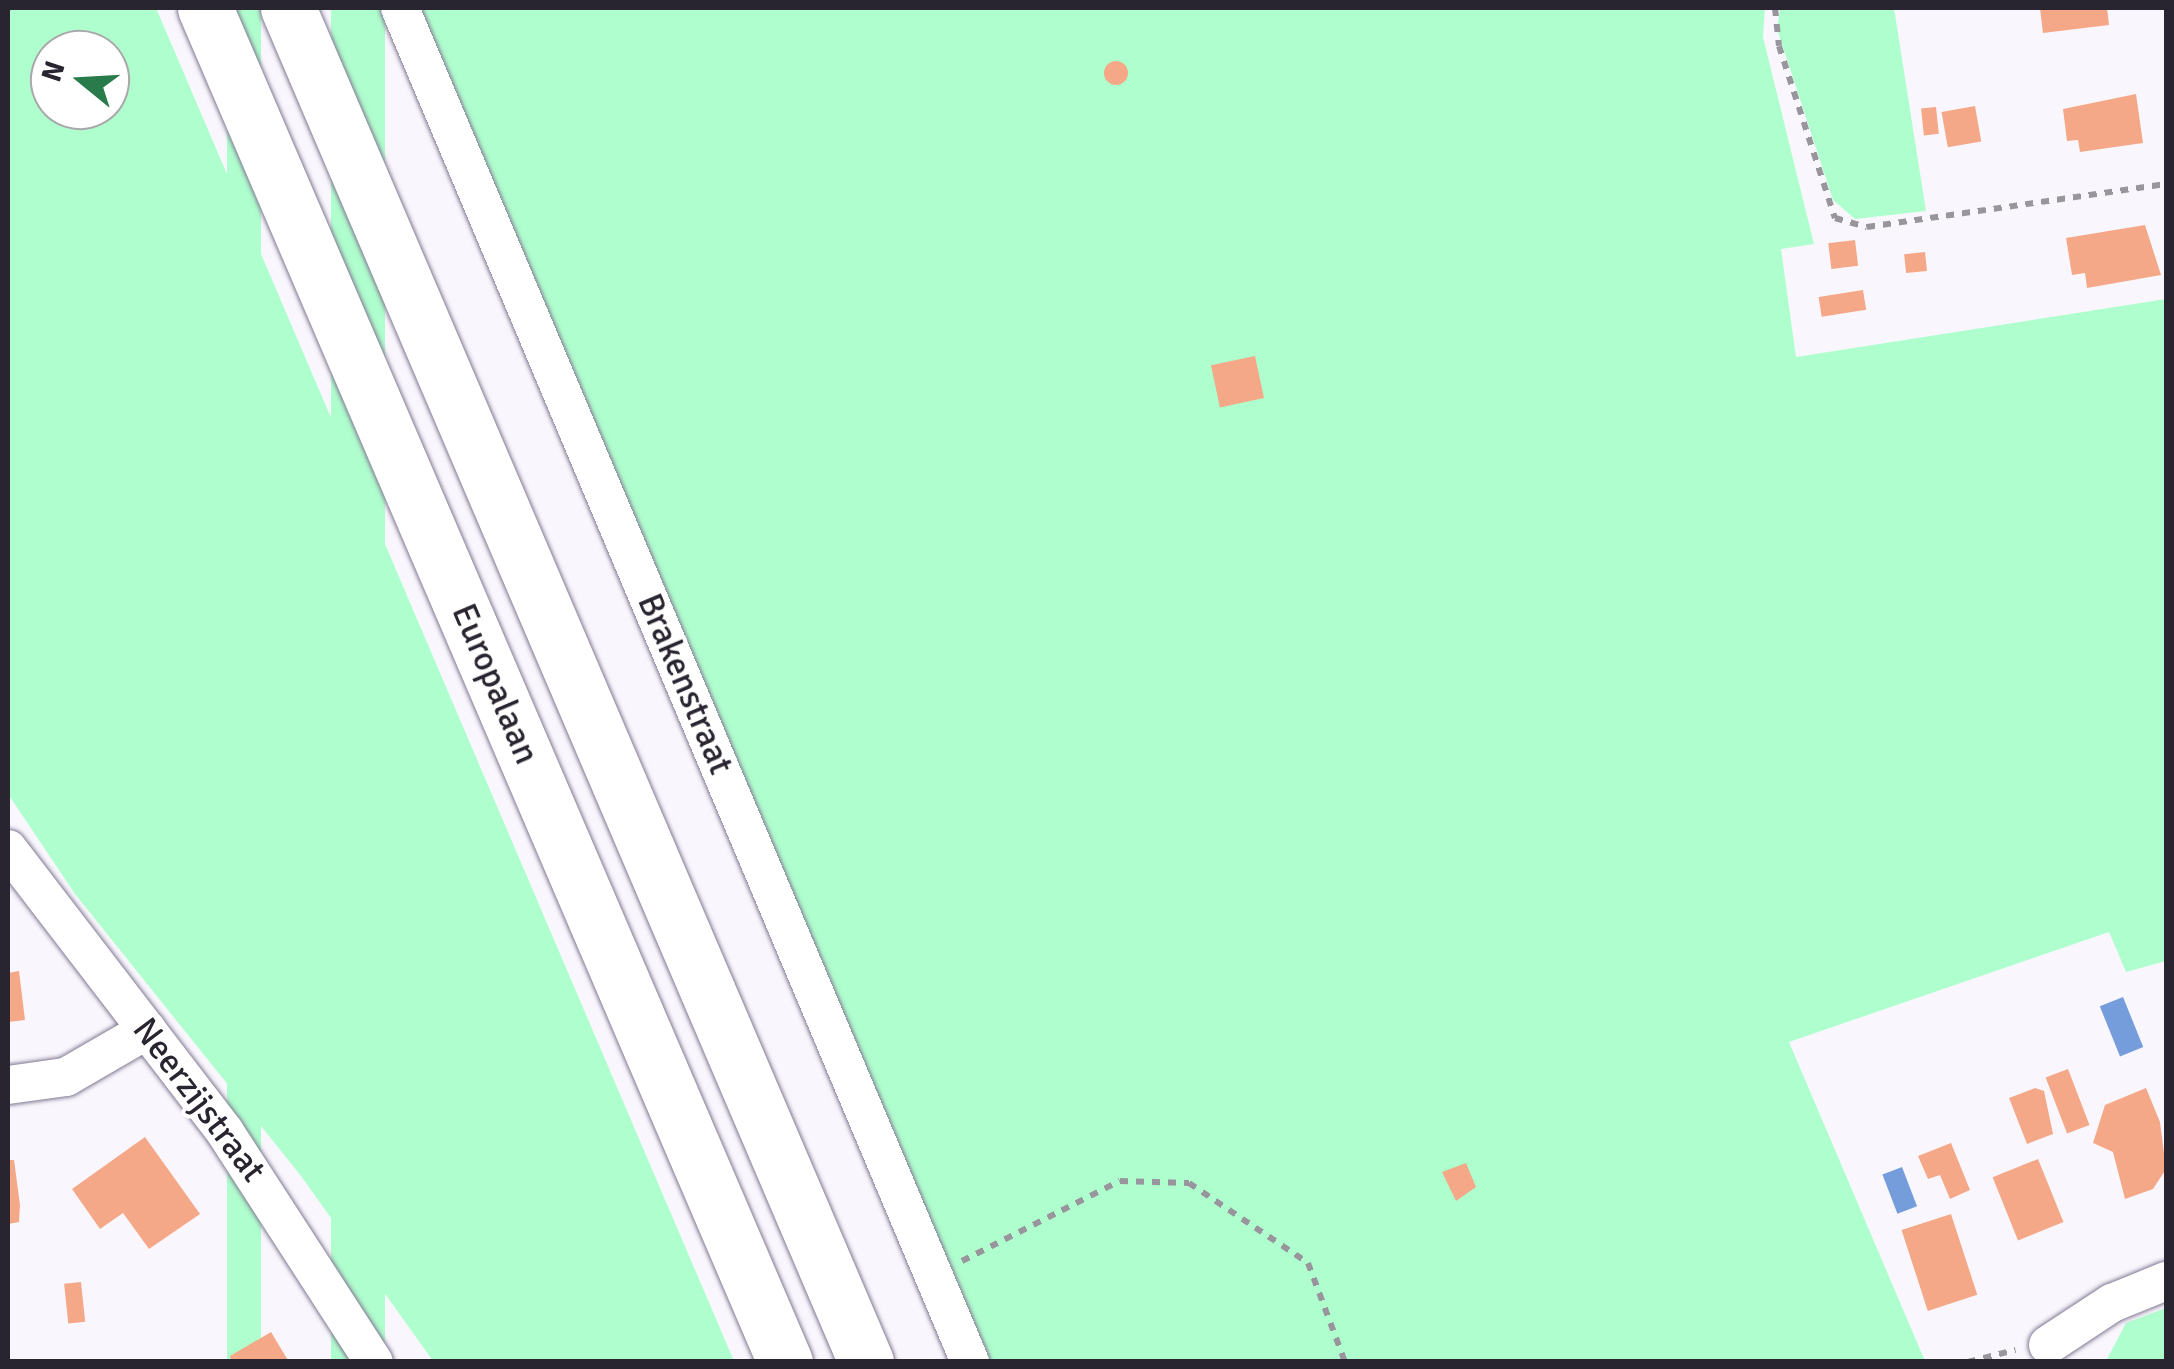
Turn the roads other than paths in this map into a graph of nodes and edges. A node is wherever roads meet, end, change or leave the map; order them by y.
1 (205, 8) edge
2 (288, 8) edge
3 (400, 8) edge
4 (8, 849) edge
5 (148, 1030) junction
6 (8, 1085) edge
7 (2166, 1281) edge
8 (2038, 1346) road end
9 (374, 1362) edge
10 (785, 1362) edge
11 (866, 1362) edge
12 (970, 1362) edge

1 - 10 highway, Europalaan
2 - 11 highway
3 - 12 street, Brakenstraat
4 - 5 street, Neerzijstraat
5 - 6 street
5 - 9 street, Neerzijstraat
7 - 8 street

